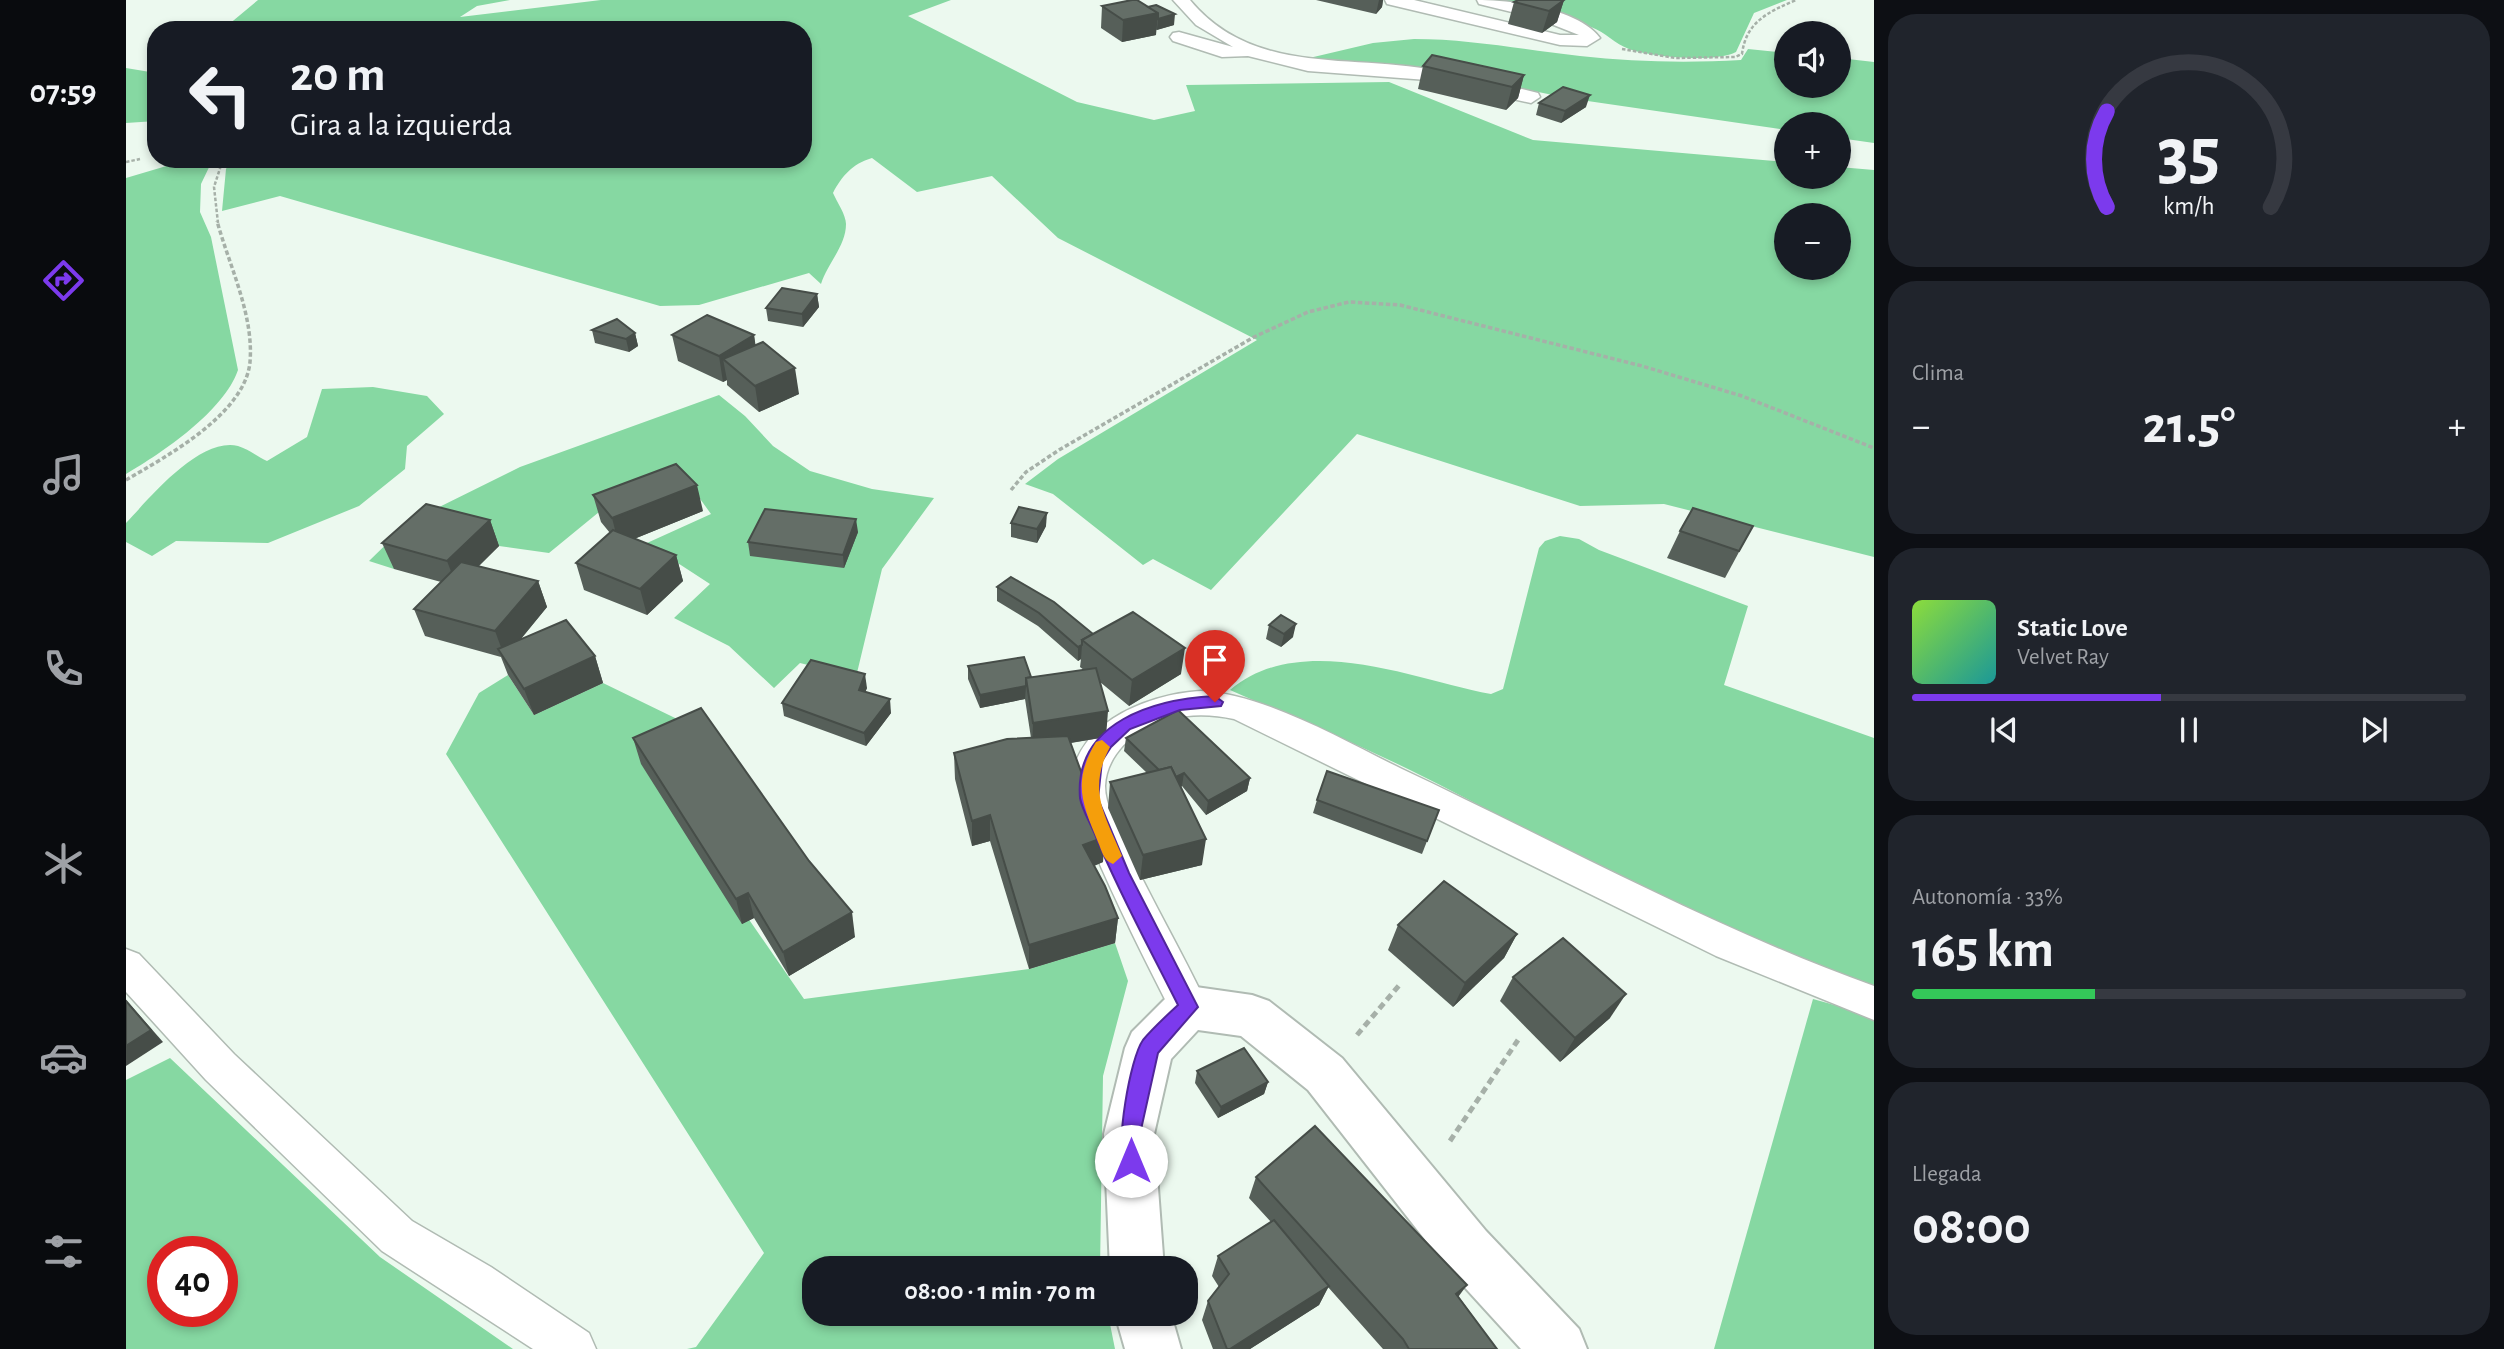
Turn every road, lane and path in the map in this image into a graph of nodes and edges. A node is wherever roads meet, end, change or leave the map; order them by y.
1 (1181, 0) edge
2 (1392, 0) edge
3 (1485, 0) edge
4 (1796, 0) edge
5 (1180, 37) dead end
6 (1587, 41) junction
7 (1247, 50) junction
8 (1531, 97) dead end
9 (140, 159) dead end
10 (126, 162) edge
11 (218, 168) edge
12 (1874, 448) edge
13 (126, 480) edge
14 (1011, 490) dead end
15 (126, 967) edge
16 (1401, 983) dead end
17 (1874, 1003) edge
18 (1189, 1007) junction
19 (1518, 1040) dead end
20 (1325, 1074) junction
21 (1418, 1188) junction
22 (1137, 1256) edge
23 (1146, 1326) edge
24 (572, 1349) edge
25 (1153, 1349) edge
26 (1559, 1349) edge

1 - 7 lane
2 - 6 lane
3 - 6 lane
4 - 6 path
5 - 7 lane
7 - 8 lane
9 - 10 path
11 - 13 path
12 - 14 path
15 - 24 lane
16 - 20 path
17 - 18 lane
18 - 20 street
18 - 22 street
19 - 21 path
20 - 21 street
21 - 26 street
23 - 25 street

